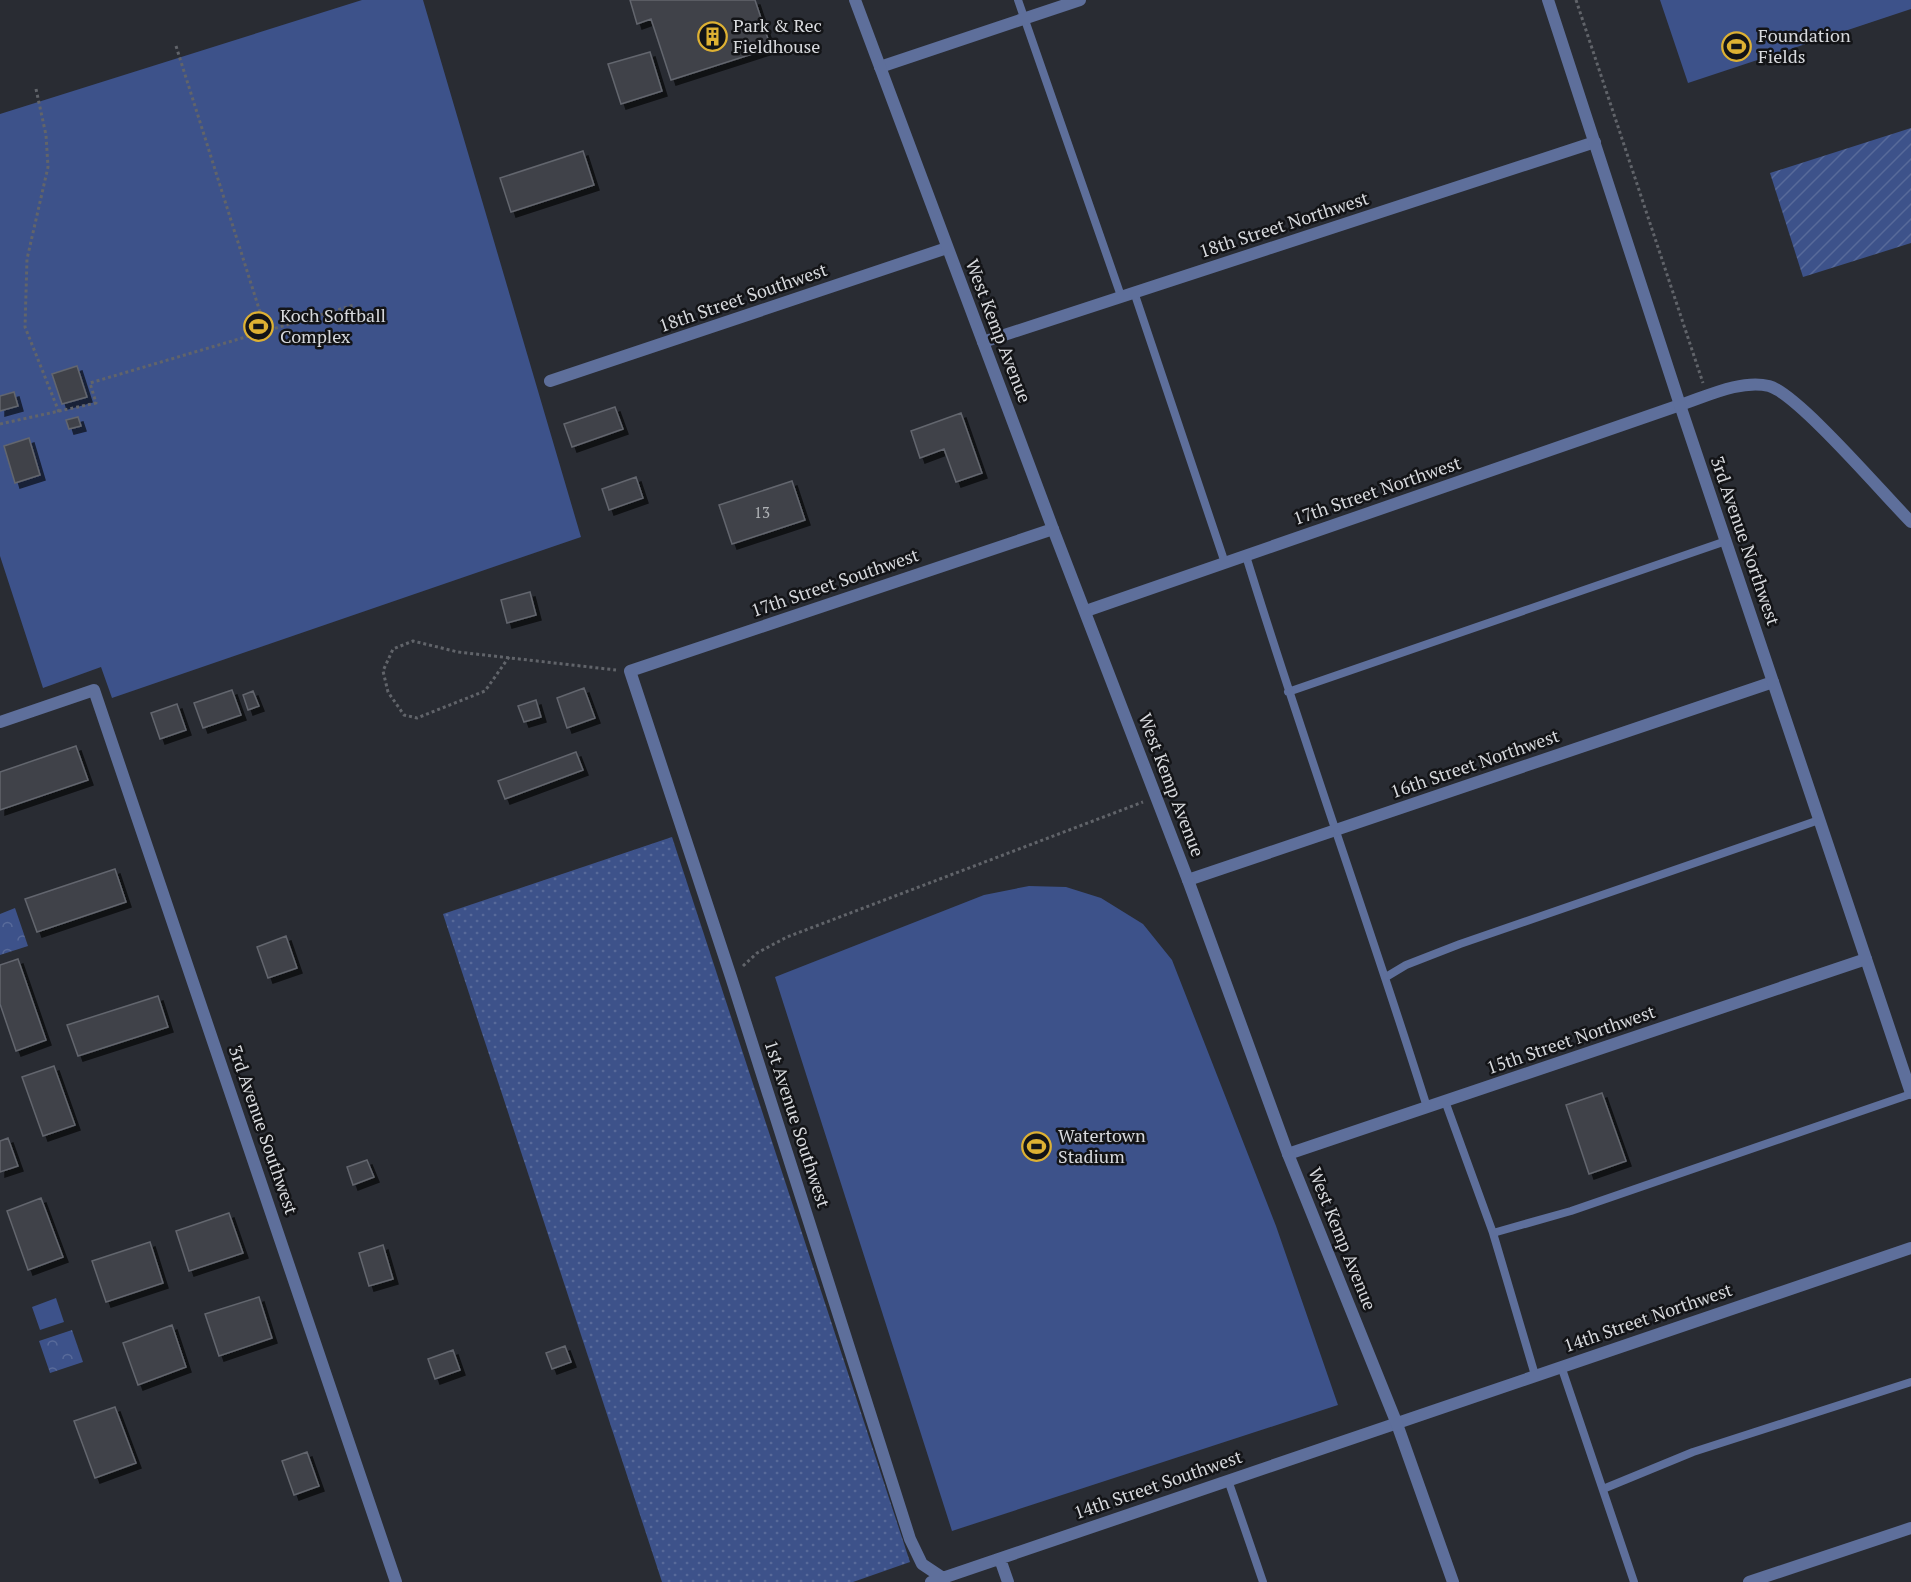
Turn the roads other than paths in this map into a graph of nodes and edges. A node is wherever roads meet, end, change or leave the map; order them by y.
1 (855, 0) edge
2 (1018, 0) edge
3 (1080, 0) edge
4 (1548, 0) edge
5 (1025, 18) junction
6 (880, 67) junction
7 (1595, 142) junction
8 (947, 248) junction
9 (1134, 292) junction
10 (1121, 297) junction
11 (983, 342) junction
12 (550, 381) dead end
13 (1680, 405) junction
14 (1911, 522) edge
15 (1053, 529) junction
16 (1726, 541) junction
17 (1246, 556) junction
18 (1225, 563) junction
19 (1086, 611) junction
20 (630, 671) joint
21 (1773, 682) junction
22 (1288, 692) junction
23 (0, 722) edge
24 (1819, 820) junction
25 (1334, 831) junction
26 (1188, 880) junction
27 (1866, 959) junction
28 (1386, 977) junction
29 (1911, 1094) edge
30 (1445, 1101) junction
31 (1427, 1107) junction
32 (1288, 1154) junction
33 (1493, 1233) junction
34 (1911, 1248) edge
35 (1561, 1366) junction
36 (1535, 1375) junction
37 (1911, 1382) edge
38 (1397, 1424) junction
39 (1228, 1480) junction
40 (1602, 1489) junction
41 (1911, 1528) edge
42 (1000, 1559) junction
43 (937, 1580) edge
44 (396, 1582) edge
45 (1008, 1582) edge
46 (1263, 1582) edge
47 (1453, 1582) edge
48 (1634, 1582) edge
49 (1749, 1582) edge

1 - 6 street, West Kemp Avenue
2 - 5 lane
3 - 5 street
4 - 7 street, 3rd Avenue Northwest
5 - 6 street
5 - 10 lane
6 - 8 street, West Kemp Avenue
7 - 9 street, 18th Street Northwest
7 - 13 street, 3rd Avenue Northwest
8 - 11 street, West Kemp Avenue
8 - 12 street, 18th Street Southwest
9 - 10 street, 18th Street Northwest
9 - 18 lane
10 - 11 street, 18th Street Northwest
11 - 15 street, West Kemp Avenue
13 - 14 street, 17th Street Northwest
13 - 16 street, 3rd Avenue Northwest
13 - 17 street, 17th Street Northwest
15 - 19 street, West Kemp Avenue
15 - 20 street, 17th Street Southwest
16 - 21 street, 3rd Avenue Northwest
16 - 22 lane
17 - 18 street, 17th Street Northwest
17 - 22 lane
18 - 19 street, 17th Street Northwest
19 - 26 street, West Kemp Avenue
20 - 43 street, 1st Avenue Southwest
21 - 24 street, 3rd Avenue Northwest
21 - 25 street, 16th Street Northwest
22 - 25 lane
23 - 44 street, 3rd Avenue Southwest
24 - 27 street, 3rd Avenue Northwest
24 - 28 lane
25 - 26 street, 16th Street Northwest
25 - 28 lane
26 - 32 street, West Kemp Avenue
27 - 29 street, 3rd Avenue Northwest
27 - 30 street, 15th Street Northwest
28 - 31 lane
29 - 33 lane
30 - 31 street, 15th Street Northwest
30 - 33 lane
31 - 32 street, 15th Street Northwest
32 - 38 street, West Kemp Avenue
33 - 36 lane
34 - 35 street, 14th Street Northwest
35 - 36 street, 14th Street Northwest
35 - 40 lane
36 - 38 street, 14th Street Northwest
37 - 40 lane
38 - 39 street, 14th Street Southwest
38 - 47 street, West Kemp Avenue
39 - 42 street, 14th Street Southwest
39 - 46 lane
40 - 48 lane
41 - 49 street
42 - 43 street, 14th Street Southwest
42 - 45 street

